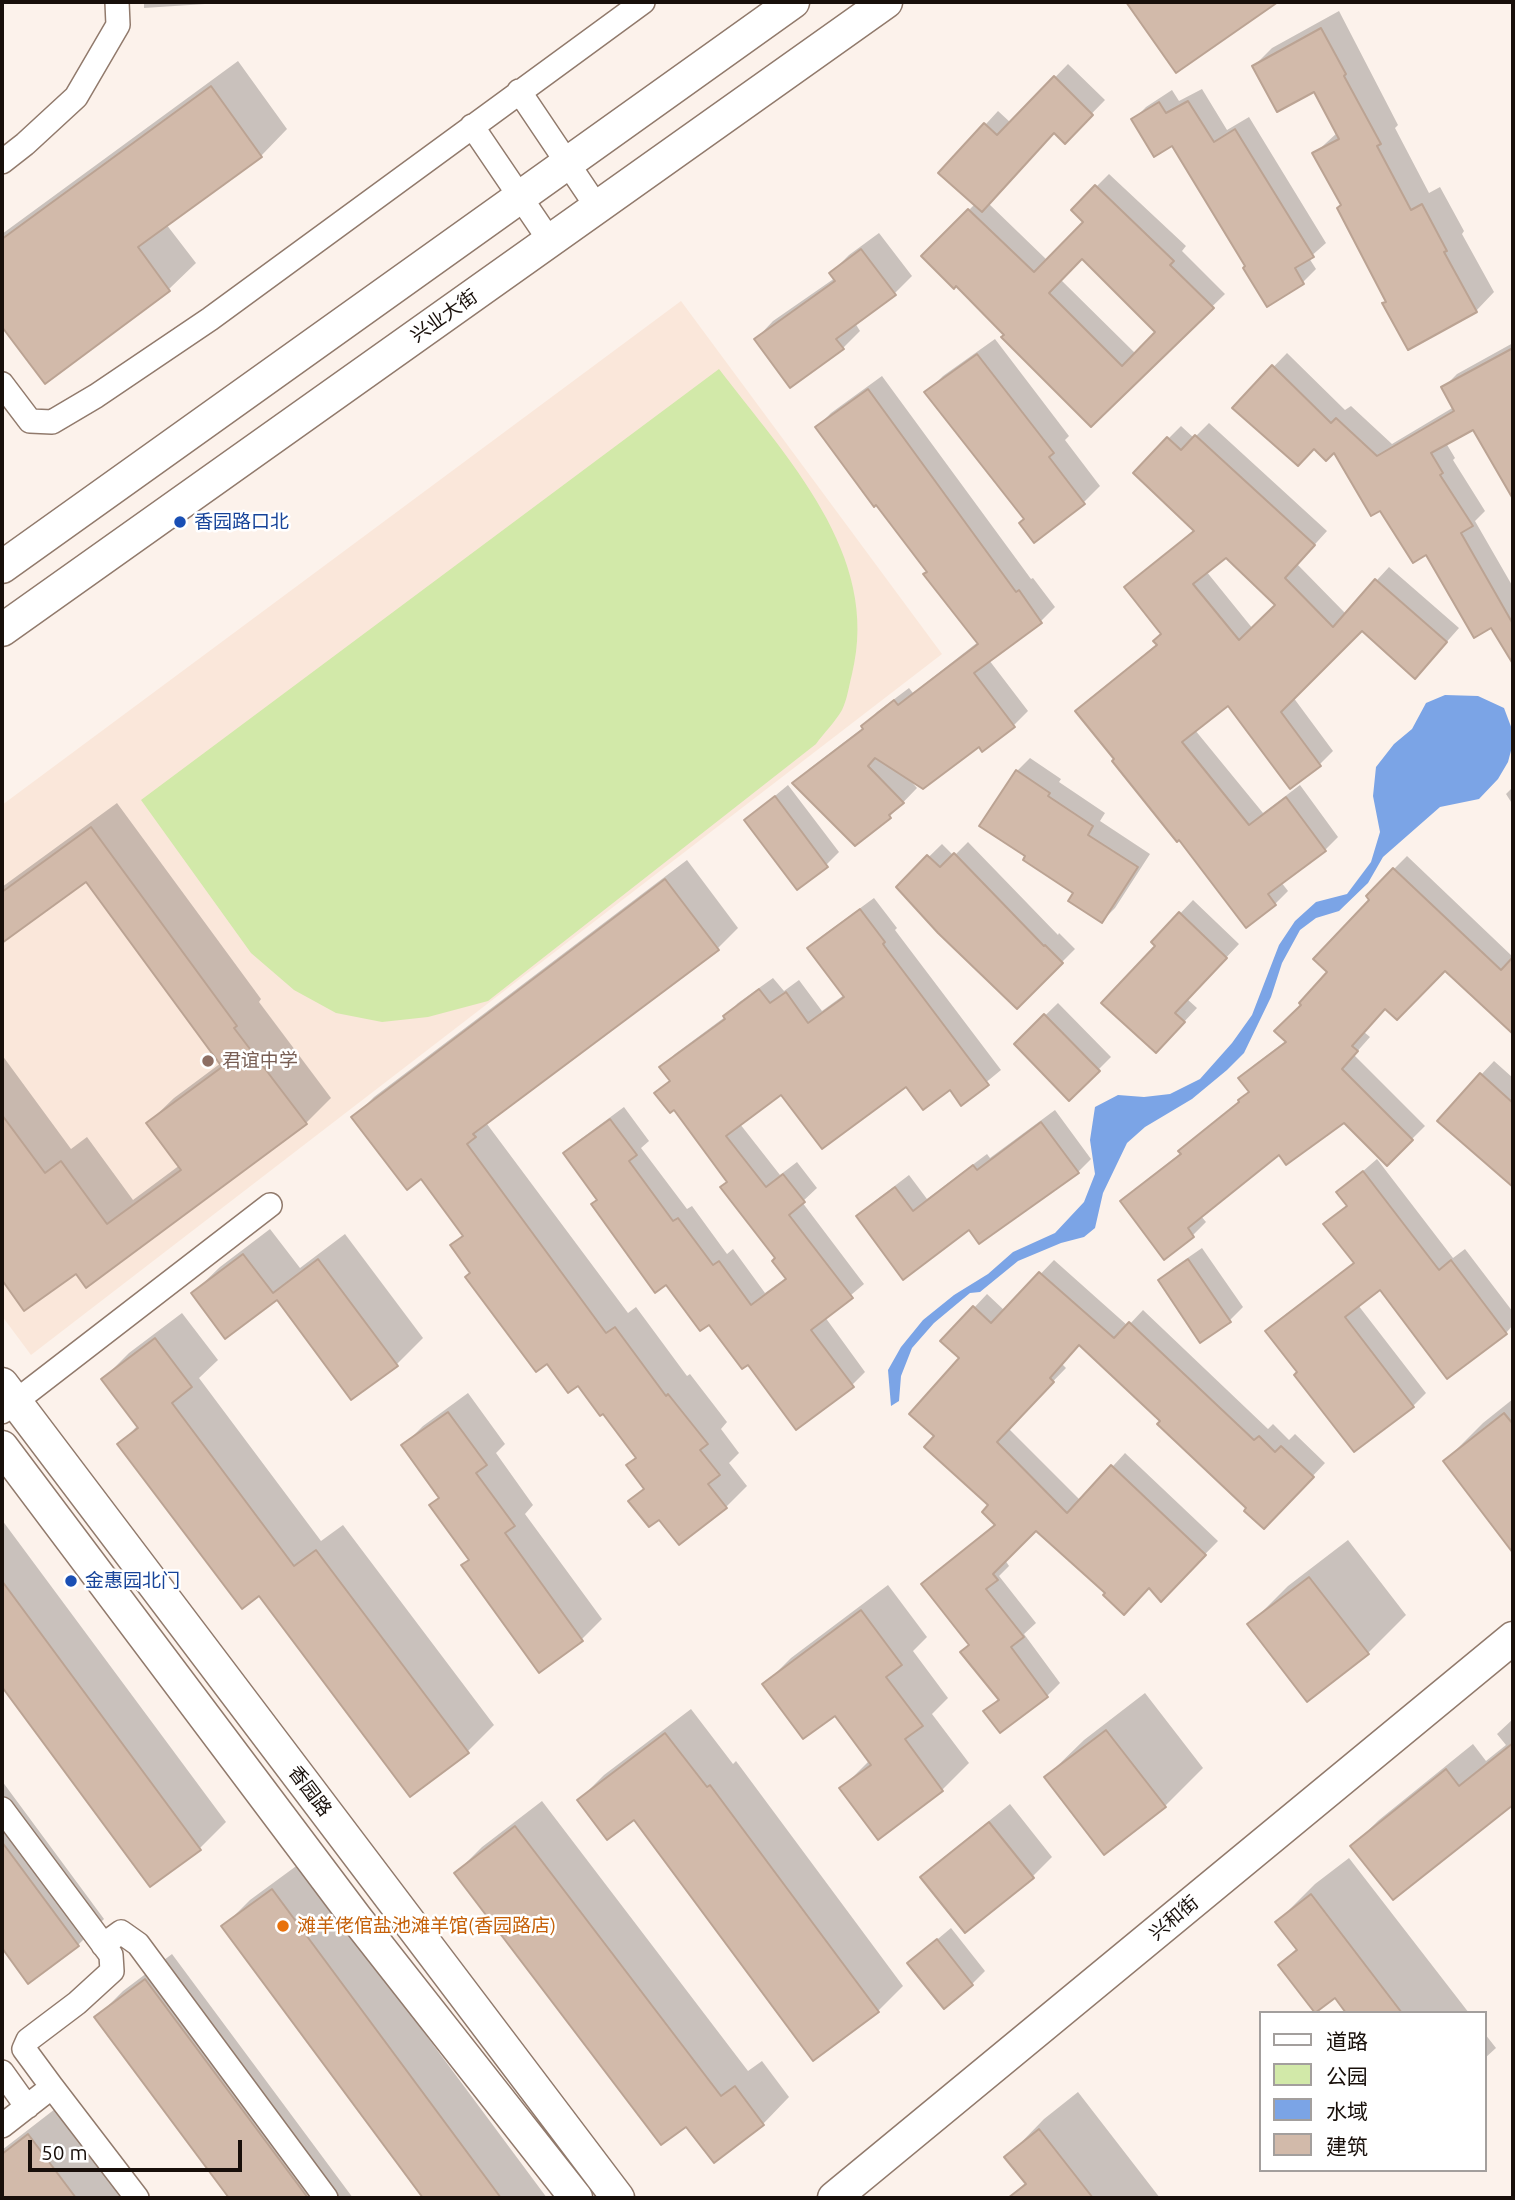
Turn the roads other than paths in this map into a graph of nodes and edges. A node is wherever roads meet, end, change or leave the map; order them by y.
1 (117, 2) edge
2 (643, 2) edge
3 (793, 2) edge
4 (887, 2) edge
5 (519, 91) junction
6 (472, 126) junction
7 (2, 162) edge
8 (568, 163) junction
9 (520, 197) junction
10 (597, 207) junction
11 (550, 241) junction
12 (2, 384) edge
13 (2, 568) edge
14 (2, 630) edge
15 (270, 1205) dead end
16 (6, 1399) edge
17 (2, 1447) edge
18 (1513, 1638) edge
19 (2, 1809) edge
20 (103, 1945) junction
21 (2, 2073) edge
22 (52, 2087) junction
23 (27, 2106) junction
24 (2, 2126) edge
25 (137, 2198) edge
26 (326, 2198) edge
27 (576, 2198) edge
28 (618, 2198) edge
29 (834, 2198) edge

1 - 7 street
2 - 5 street
3 - 8 street
4 - 10 street, 兴业大街
5 - 6 street
5 - 8 street
6 - 9 street
6 - 12 street
8 - 9 street
8 - 10 street
9 - 11 street
9 - 13 street
10 - 11 street, 兴业大街
11 - 14 street, 兴业大街
15 - 16 street
16 - 28 street, 香园路
17 - 27 street, 香园路
18 - 29 street, 兴和街
19 - 20 street
20 - 22 street
20 - 26 street
21 - 23 street
22 - 23 street
22 - 25 street
23 - 24 street

